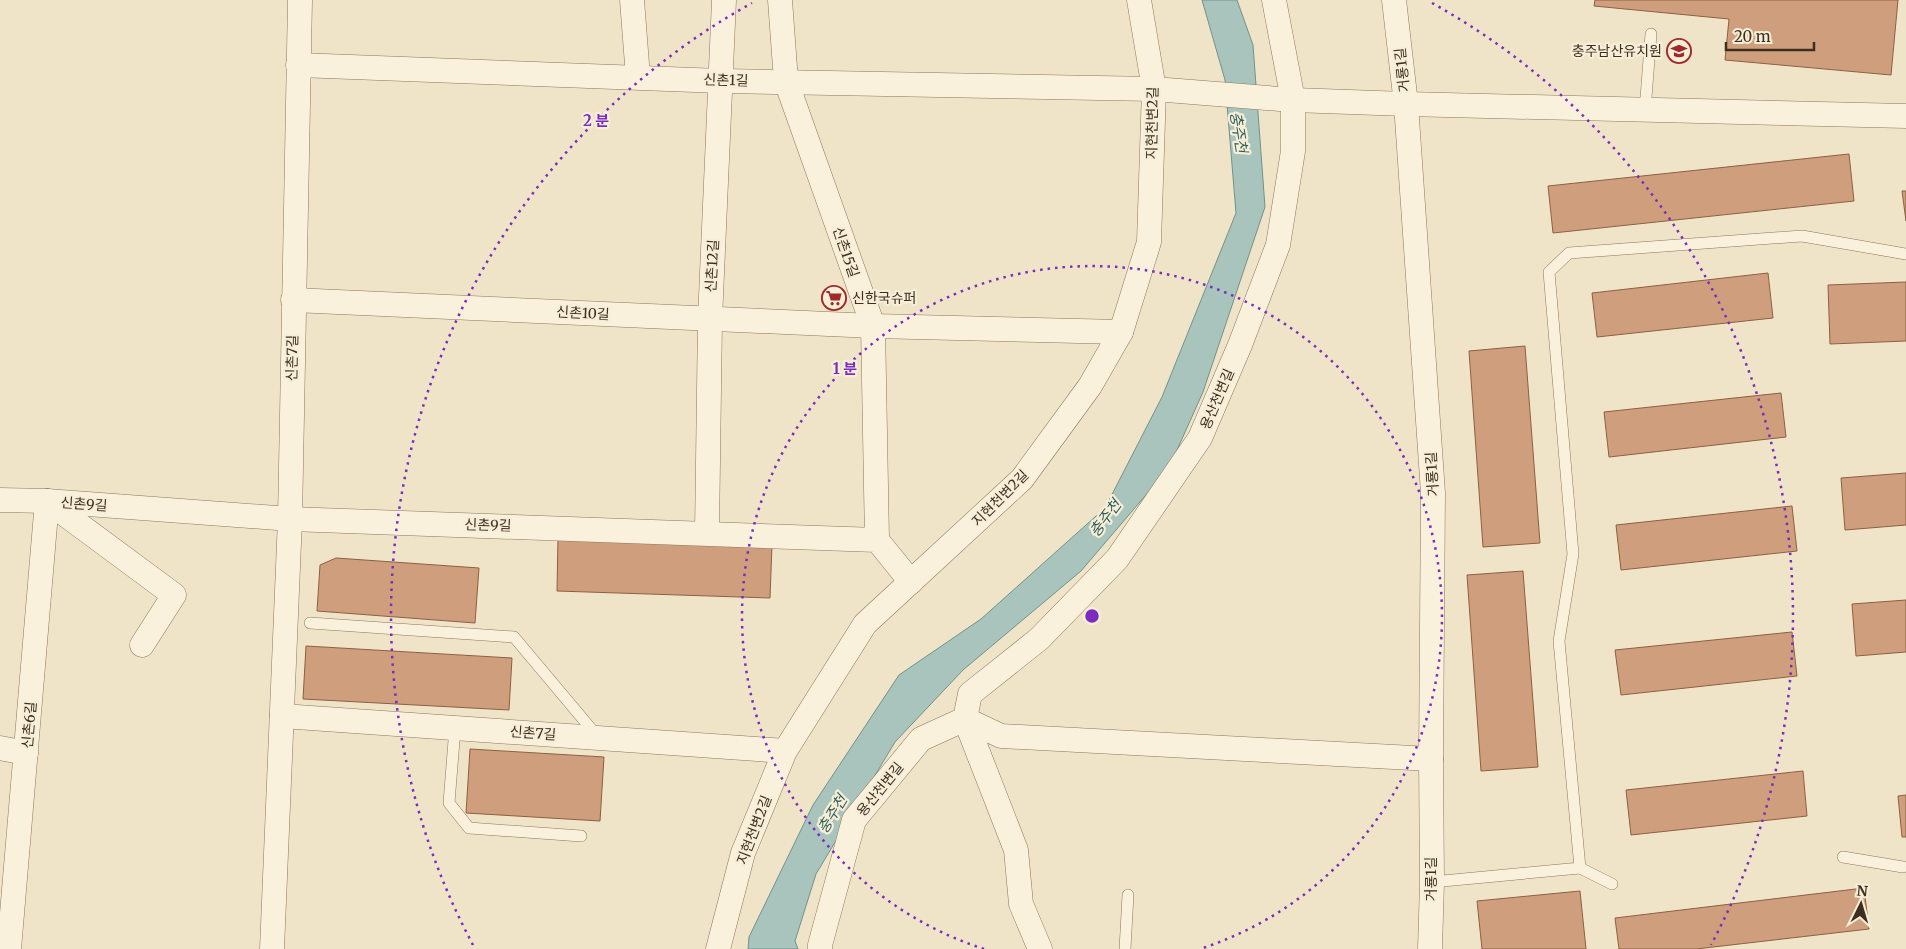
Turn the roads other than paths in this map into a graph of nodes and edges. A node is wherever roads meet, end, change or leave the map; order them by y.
1 (300, 0) edge
2 (632, 0) edge
3 (724, 0) edge
4 (780, 0) edge
5 (1139, 0) edge
6 (1274, 0) edge
7 (1394, 0) edge
8 (1651, 34) dead end
9 (298, 65) junction
10 (638, 77) junction
11 (721, 81) junction
12 (786, 81) junction
13 (1154, 89) junction
14 (1292, 100) junction
15 (1406, 104) junction
16 (1645, 110) junction
17 (1906, 116) edge
18 (1906, 254) edge
19 (293, 300) junction
20 (710, 319) junction
21 (873, 326) junction
22 (1121, 332) junction
23 (0, 500) edge
24 (46, 501) junction
25 (290, 519) junction
26 (706, 533) junction
27 (877, 540) junction
28 (910, 582) junction
29 (310, 623) dead end
30 (142, 645) dead end
31 (282, 716) junction
32 (965, 719) junction
33 (455, 728) junction
34 (599, 738) junction
35 (0, 748) edge
36 (785, 751) junction
37 (26, 753) junction
38 (1430, 760) junction
39 (581, 836) dead end
40 (1843, 857) dead end
41 (1903, 867) dead end
42 (1580, 868) junction
43 (1432, 882) junction
44 (1612, 884) dead end
45 (1128, 896) dead end
46 (9, 949) edge
47 (272, 949) edge
48 (718, 949) edge
49 (820, 949) edge
50 (1040, 949) edge
51 (1125, 949) edge
52 (1430, 949) edge

1 - 9 street, 신촌7길
2 - 10 street
3 - 11 street, 신촌12길
4 - 12 street, 신촌15길
5 - 13 street, 지현천변2길
6 - 14 street, 용산천변길
7 - 15 street, 거룡1길
8 - 16 lane
9 - 10 street, 신촌1길
9 - 19 street, 신촌7길
10 - 11 street, 신촌1길
11 - 12 street, 신촌1길
11 - 20 street, 신촌12길
12 - 13 street, 신촌1길
12 - 21 street, 신촌15길
13 - 14 street, 신촌1길
13 - 22 street, 지현천변2길
14 - 15 street, 신촌1길
14 - 32 street, 용산천변길
15 - 16 street, 신촌1길
15 - 38 street, 거룡1길
16 - 17 street, 신촌1길
18 - 42 lane
19 - 20 street, 신촌10길
19 - 25 street, 신촌7길
20 - 21 street, 신촌10길
20 - 26 street, 신촌12길
21 - 22 street, 신촌10길
21 - 27 street, 신촌15길
22 - 28 street, 지현천변2길
23 - 24 street, 신촌9길
24 - 25 street, 신촌9길
24 - 30 street, 신촌9길
24 - 37 street, 신촌6길
25 - 26 street, 신촌9길
25 - 31 street, 신촌7길
26 - 27 street, 신촌9길
27 - 28 street
28 - 36 street, 지현천변2길
29 - 34 lane
31 - 33 street, 신촌7길
31 - 47 street, 신촌7길
32 - 38 street
32 - 49 street, 용산천변길
32 - 50 street
33 - 34 street, 신촌7길
33 - 39 lane
34 - 36 street, 신촌7길
35 - 37 street
36 - 48 street, 지현천변2길
37 - 46 street, 신촌6길
38 - 43 street, 거룡1길
40 - 41 lane
42 - 43 lane
42 - 44 lane
43 - 52 street, 거룡1길
45 - 51 lane

